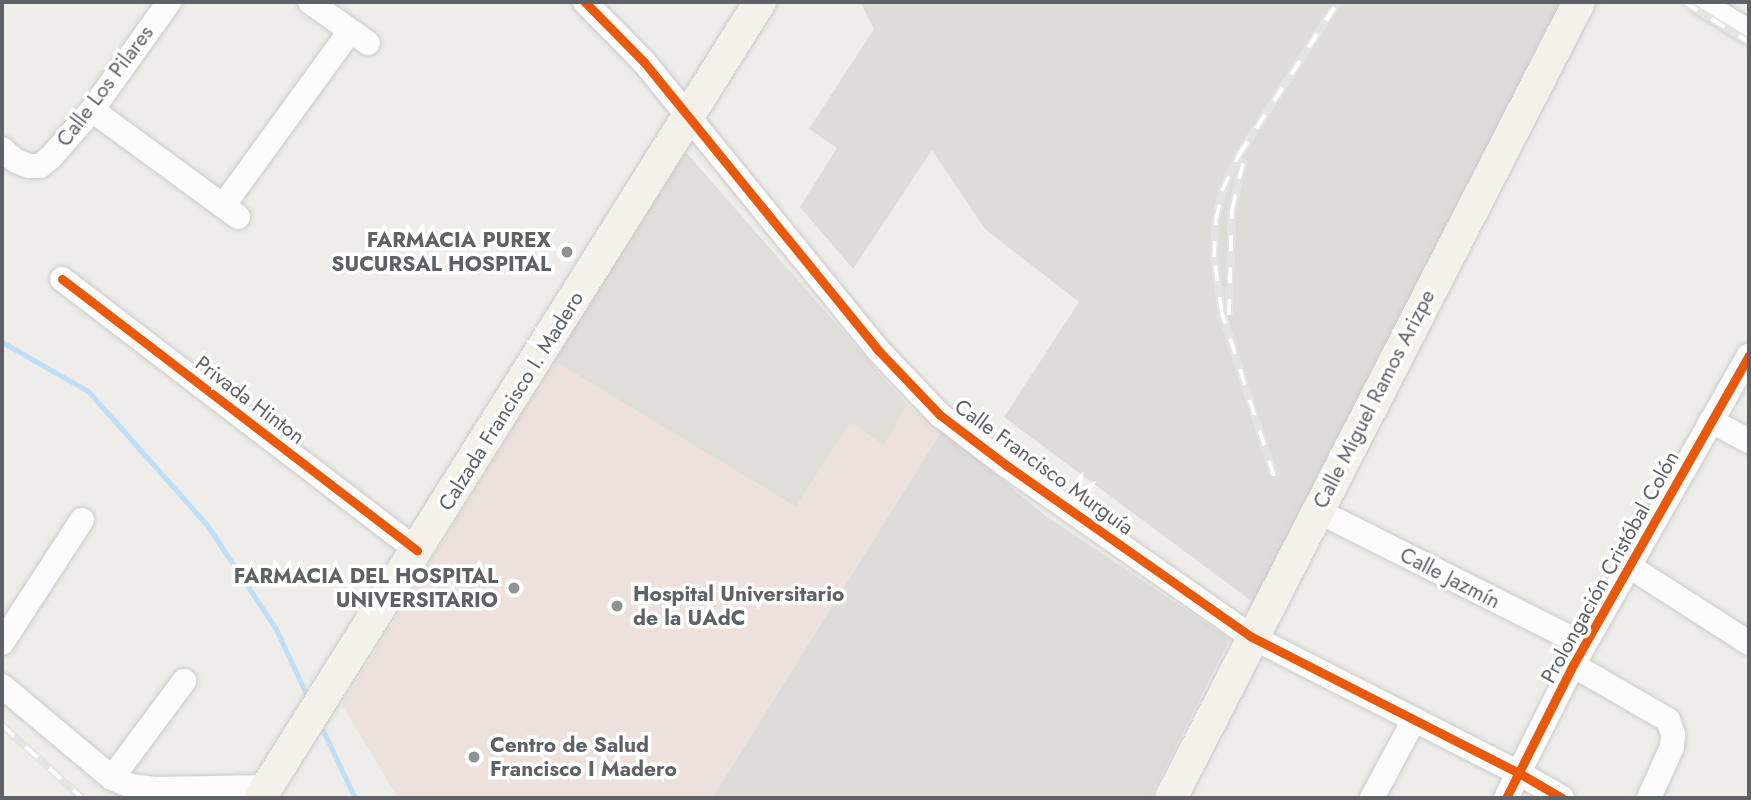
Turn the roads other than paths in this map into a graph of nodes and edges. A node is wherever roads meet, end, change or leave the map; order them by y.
1 (169, 2) edge
2 (310, 2) edge
3 (585, 2) edge
4 (760, 2) edge
5 (1579, 2) edge
6 (1700, 2) edge
7 (1749, 32) edge
8 (92, 110) junction
9 (690, 116) junction
10 (2, 149) edge
11 (62, 279) dead end
12 (1749, 355) edge
13 (1711, 421) junction
14 (1749, 441) edge
15 (1316, 510) junction
16 (82, 520) dead end
17 (417, 550) junction
18 (1629, 566) junction
19 (1252, 637) junction
20 (2, 643) edge
21 (1749, 643) edge
22 (1578, 655) junction
23 (184, 681) dead end
24 (2, 686) edge
25 (1413, 720) junction
26 (1519, 773) junction
27 (112, 778) junction
28 (265, 795) edge
29 (1171, 798) edge
30 (1372, 798) edge
31 (1506, 798) edge
32 (1562, 798) edge
33 (1649, 798) edge

1 - 8 street, Calle Los Pilares
2 - 8 street
3 - 9 street, Calle Francisco Murguía
4 - 9 main road, Calzada Francisco I. Madero
5 - 15 main road, Calle Miguel Ramos Arizpe
6 - 7 street
8 - 10 street, Calle Los Pilares
9 - 17 main road, Calzada Francisco I. Madero
9 - 19 street, Calle Francisco Murguía
11 - 17 street, Privada Hinton
12 - 13 street, Prolongación Cristóbal Colón
13 - 14 street
13 - 18 street, Prolongación Cristóbal Colón
15 - 19 main road, Calle Miguel Ramos Arizpe
15 - 22 street, Calle Jazmín
16 - 20 street
17 - 28 main road, Calzada Francisco I. Madero
18 - 21 street
18 - 22 street, Prolongación Cristóbal Colón
19 - 25 street, Calle Francisco Murguía
19 - 29 main road, Calle Miguel Ramos Arizpe
22 - 26 street, Prolongación Cristóbal Colón
22 - 33 street, Calle Jazmín
23 - 27 street
24 - 27 street
25 - 26 street, Calle Francisco Murguía
25 - 30 street
26 - 31 street, Prolongación Cristóbal Colón
26 - 32 street, Calle Francisco Murguía
27 - 28 street

